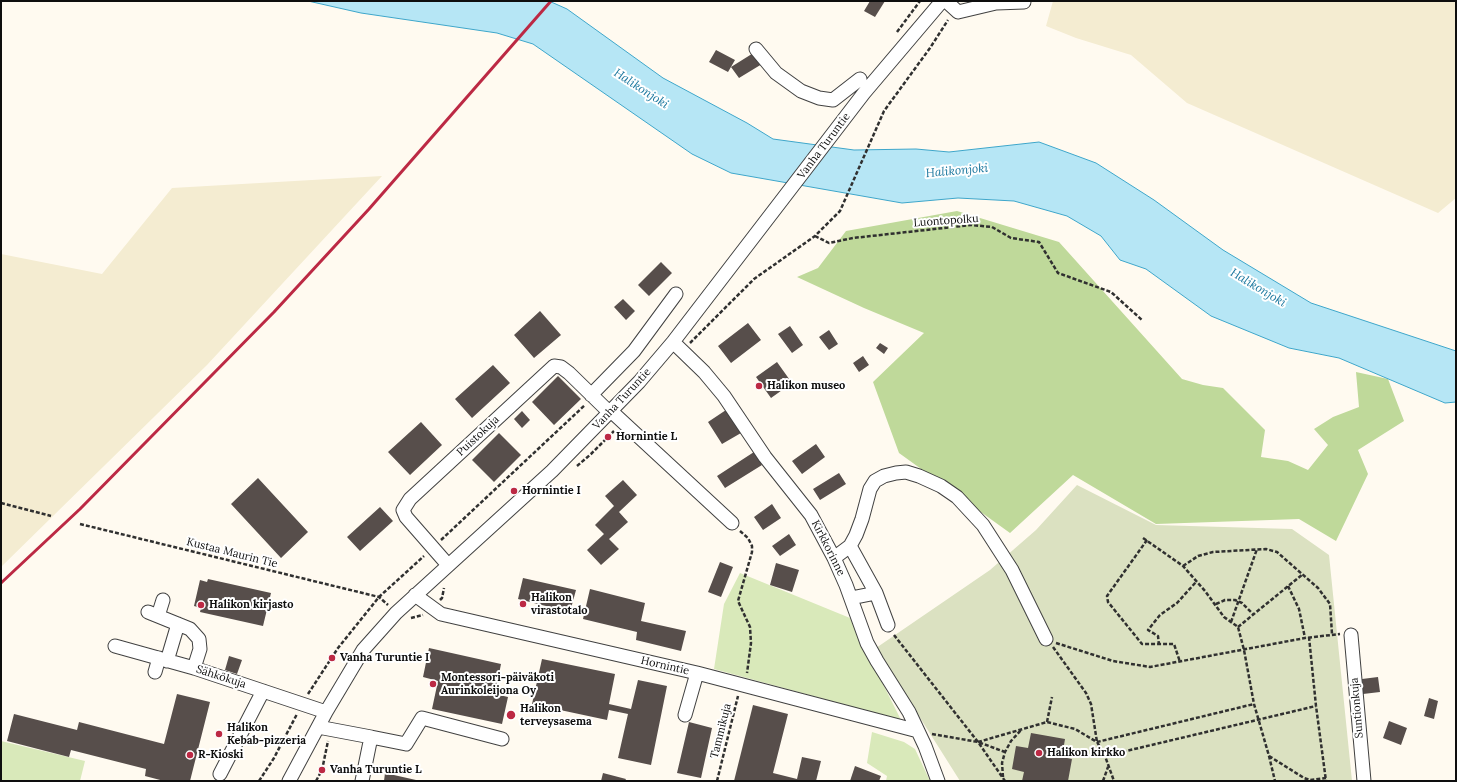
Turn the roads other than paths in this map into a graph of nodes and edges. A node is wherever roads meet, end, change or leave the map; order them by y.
1 (942, 1) edge
2 (946, 1) edge
3 (1024, 2) dead end
4 (756, 49) dead end
5 (860, 79) dead end
6 (676, 294) dead end
7 (678, 347) junction
8 (592, 396) junction
9 (610, 411) junction
10 (732, 523) road end
11 (850, 546) junction
12 (834, 558) junction
13 (448, 565) junction
14 (876, 593) junction
15 (415, 595) junction
16 (851, 598) junction
17 (163, 600) dead end
18 (178, 624) junction
19 (888, 626) road end
20 (1351, 635) road end
21 (1046, 639) road end
22 (115, 646) dead end
23 (163, 660) junction
24 (194, 668) junction
25 (155, 672) dead end
26 (697, 673) junction
27 (263, 691) junction
28 (326, 712) junction
29 (685, 715) dead end
30 (318, 727) junction
31 (923, 732) junction
32 (371, 737) junction
33 (502, 739) dead end
34 (220, 774) dead end
35 (289, 781) edge
36 (362, 781) edge
37 (938, 781) edge
38 (1364, 781) edge

1 - 7 street, Vanha Turuntie
2 - 3 street
4 - 5 street
6 - 8 street
7 - 9 street, Vanha Turuntie
7 - 12 street, Kirkkorinne
8 - 9 street, Puistokuja
8 - 13 street, Puistokuja
9 - 10 street, Puistokuja
9 - 13 street, Vanha Turuntie
11 - 12 street
11 - 14 street
11 - 21 street
12 - 16 street, Kirkkorinne
13 - 15 street, Vanha Turuntie
14 - 16 street
14 - 19 street
15 - 26 street, Hornintie
15 - 28 street, Vanha Turuntie
16 - 31 street, Kirkkorinne
17 - 18 street
18 - 23 street
18 - 24 street
20 - 38 street, Suntionkuja
22 - 23 street, Sähkökuja
23 - 24 street, Sähkökuja
23 - 25 street
24 - 27 street, Sähkökuja
26 - 29 street
26 - 31 street, Hornintie
27 - 28 street, Sähkökuja
27 - 34 street
28 - 30 street, Vanha Turuntie
30 - 32 street
30 - 35 street, Vanha Turuntie
31 - 37 street, Kirkkorinne
32 - 33 street
32 - 36 street

